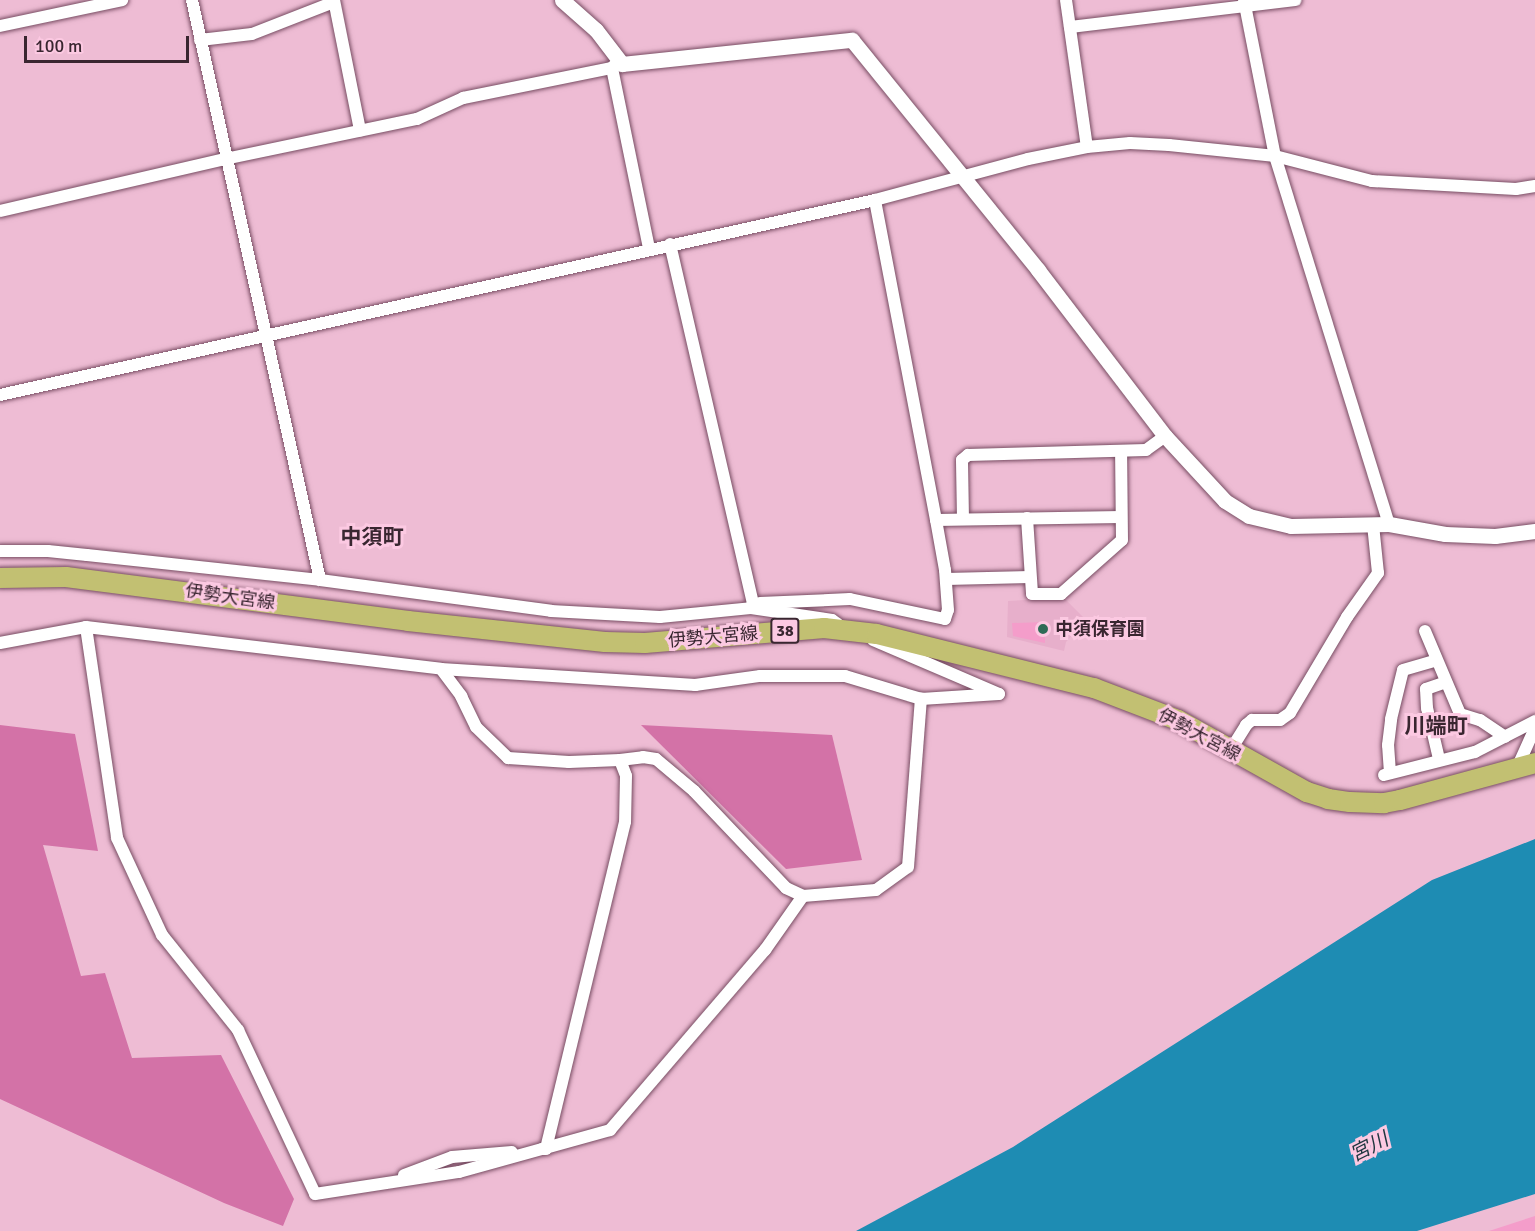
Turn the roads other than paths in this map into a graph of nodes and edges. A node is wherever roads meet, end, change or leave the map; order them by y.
1 (122, 0) edge
2 (192, 0) edge
3 (562, 0) edge
4 (1066, 0) edge
5 (1295, 0) edge
6 (334, 1) edge
7 (1245, 4) edge
8 (0, 26) edge
9 (1070, 27) junction
10 (200, 40) junction
11 (615, 64) junction
12 (360, 130) junction
13 (1087, 147) junction
14 (1275, 156) junction
15 (225, 159) junction
16 (961, 177) junction
17 (1535, 186) edge
18 (874, 200) junction
19 (0, 211) edge
20 (670, 244) junction
21 (649, 248) junction
22 (265, 335) junction
23 (0, 395) edge
24 (1165, 436) junction
25 (1121, 451) junction
26 (1121, 517) junction
27 (1027, 518) junction
28 (963, 519) junction
29 (936, 520) junction
30 (1381, 524) junction
31 (1535, 531) edge
32 (0, 551) edge
33 (1030, 577) junction
34 (0, 578) edge
35 (946, 579) junction
36 (320, 580) junction
37 (752, 606) junction
38 (86, 627) junction
39 (848, 630) junction
40 (1425, 631) dead end
41 (0, 643) edge
42 (1437, 660) junction
43 (441, 669) junction
44 (1446, 682) junction
45 (921, 699) junction
46 (1535, 721) edge
47 (1535, 728) edge
48 (1505, 737) junction
49 (1230, 751) junction
50 (1439, 759) junction
51 (620, 760) junction
52 (1526, 766) edge
53 (803, 896) junction
54 (546, 1149) junction

1 - 8 street
2 - 10 street
3 - 11 street
4 - 9 street
5 - 7 street
6 - 10 street
6 - 12 street
7 - 9 street
7 - 14 street
9 - 13 street
10 - 15 street
11 - 12 street
11 - 16 street
11 - 21 street
12 - 15 street
13 - 14 street
13 - 16 street
14 - 17 street
14 - 30 street
15 - 19 street
15 - 22 street
16 - 18 street
16 - 24 street
18 - 20 street
18 - 29 street
20 - 21 street
20 - 37 street
21 - 22 street
22 - 23 street
22 - 36 street
24 - 25 street
24 - 30 street
25 - 26 street
25 - 28 street
26 - 27 street
26 - 33 street
27 - 28 street
27 - 33 street
28 - 29 street
29 - 35 street
30 - 31 street
30 - 49 street
32 - 36 street
33 - 35 street
34 - 39 main road, 伊勢大宮線 / 38
35 - 37 street
36 - 37 street
37 - 39 street
38 - 41 street
38 - 43 street
38 - 54 street
39 - 45 street
39 - 49 main road, 伊勢大宮線 / 38
40 - 42 street
42 - 44 street
42 - 50 street
43 - 45 street
43 - 51 street
44 - 48 street
44 - 50 street
45 - 53 street
46 - 48 street
47 - 52 street
48 - 50 street
49 - 52 main road, 伊勢大宮線 / 38
51 - 53 street
51 - 54 street
53 - 54 street

